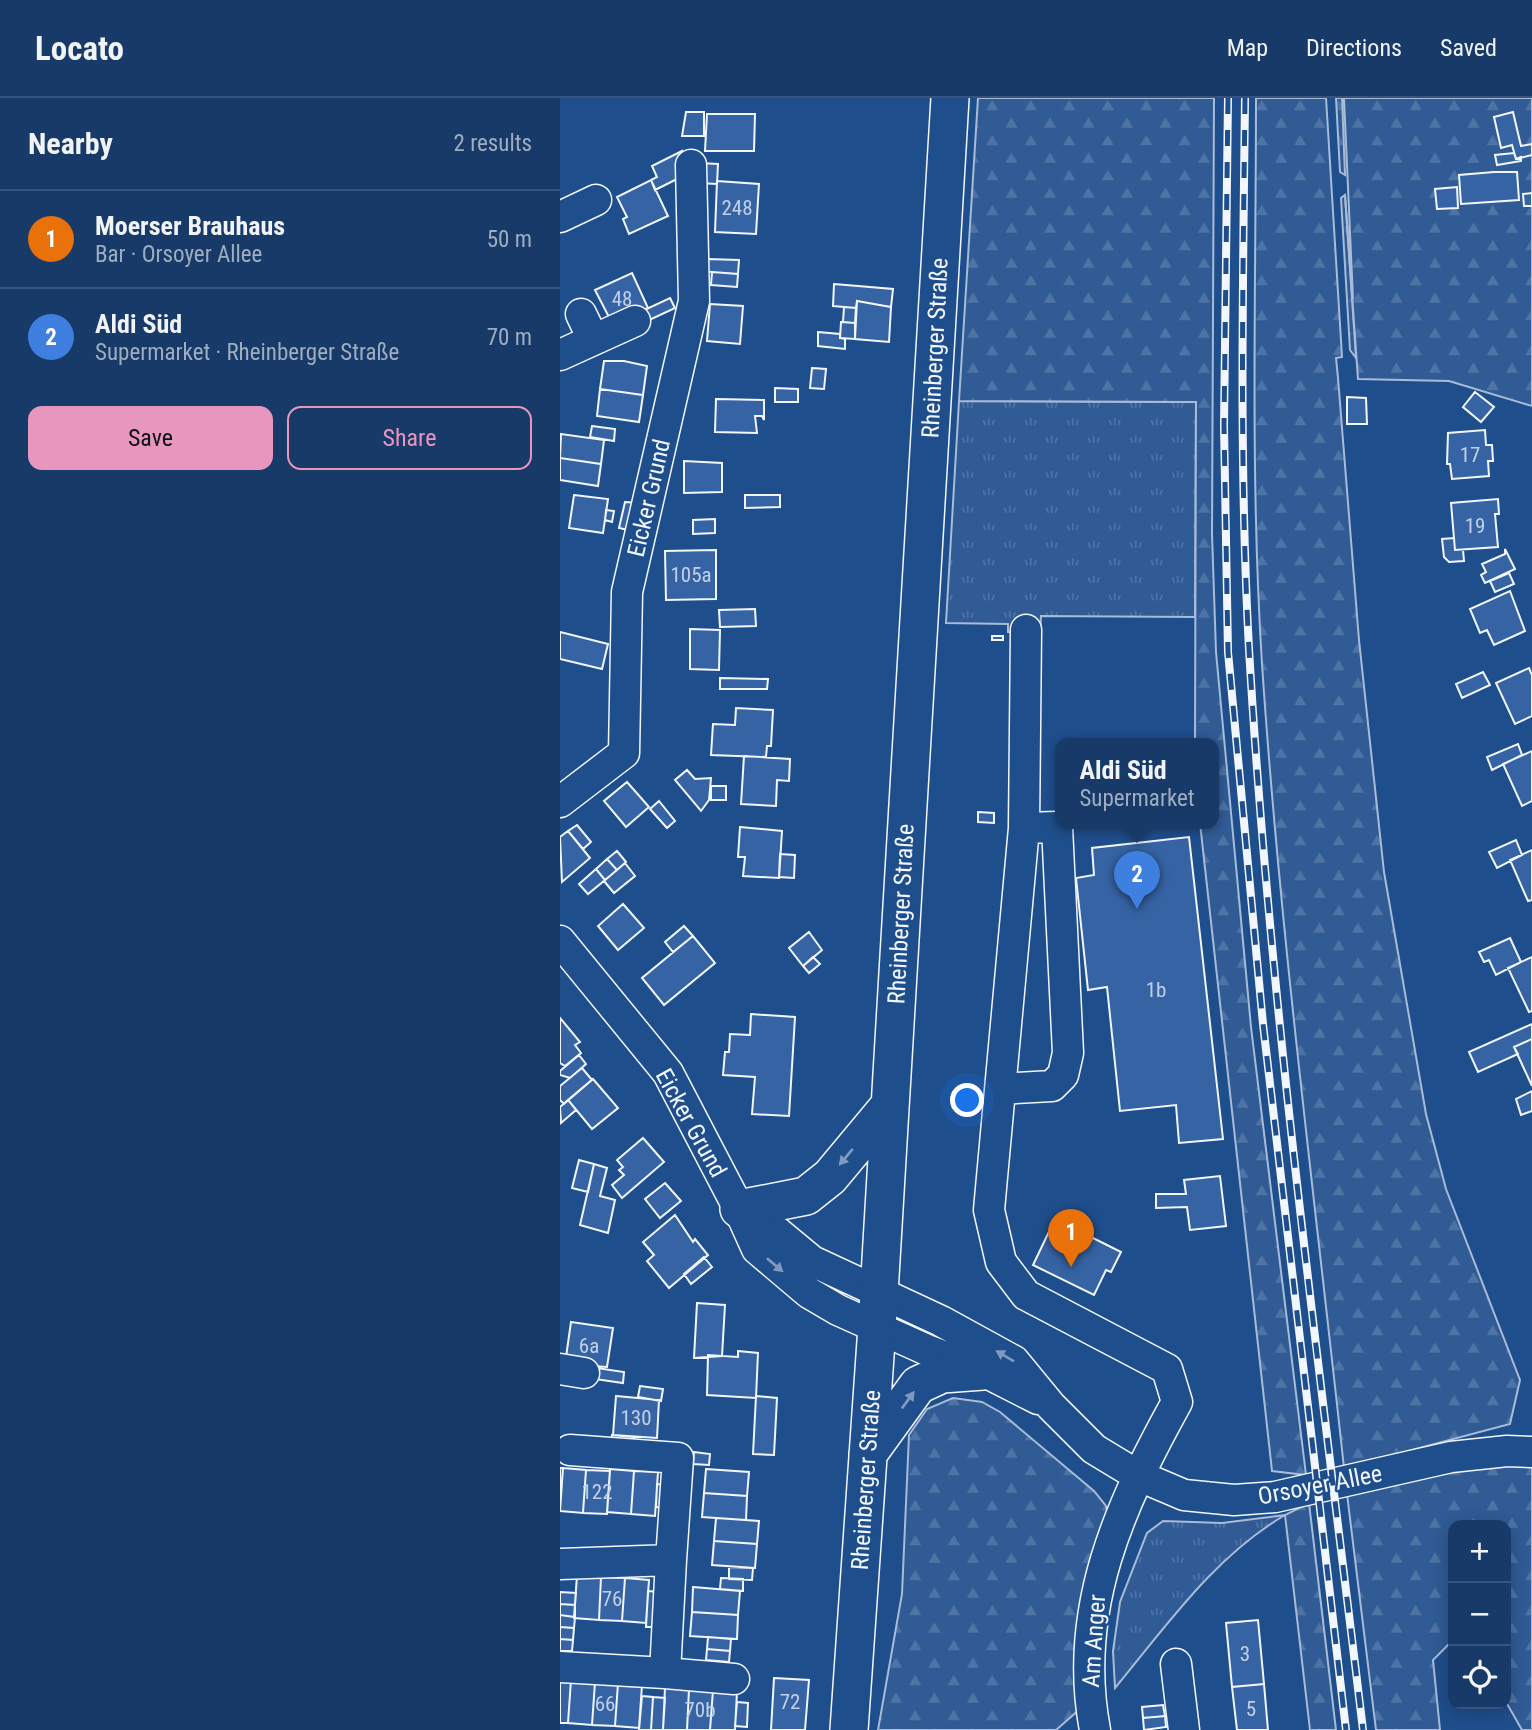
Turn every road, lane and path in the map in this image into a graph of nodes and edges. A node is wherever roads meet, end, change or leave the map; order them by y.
1 (950, 98) edge
2 (691, 165) dead end
3 (596, 200) dead end
4 (560, 217) edge
5 (635, 321) dead end
6 (560, 355) edge
7 (1026, 630) dead end
8 (560, 802) edge
9 (1055, 827) edge
10 (1024, 828) junction
11 (1056, 829) edge
12 (564, 953) edge
13 (1000, 1089) junction
14 (890, 1105) junction
15 (739, 1209) junction
16 (879, 1290) junction
17 (877, 1327) junction
18 (983, 1371) junction
19 (1051, 1406) junction
20 (570, 1451) dead end
21 (1532, 1452) edge
22 (868, 1455) junction
23 (1137, 1475) junction
24 (671, 1560) junction
25 (560, 1564) edge
26 (1176, 1664) dead end
27 (560, 1667) edge
28 (665, 1673) junction
29 (734, 1679) dead end
30 (849, 1730) edge
31 (1095, 1730) edge
32 (1184, 1730) edge

1 - 14 main road, Rheinberger Straße
2 - 8 street, Eicker Grund
3 - 4 street
5 - 6 street
7 - 10 street, Am Anger
9 - 10 street
10 - 13 street, Am Anger
11 - 13 street
12 - 15 street, Eicker Grund
13 - 23 street, Am Anger
14 -> 15 main road
14 - 16 main road, Rheinberger Straße
15 - 16 street
15 -> 17 street, Eicker Grund
16 - 17 main road, Rheinberger Straße
19 -> 16 street, Orsoyer Allee
17 - 18 street, Orsoyer Allee
17 - 22 main road, Rheinberger Straße
18 - 19 street, Orsoyer Allee
22 -> 18 main road
19 - 23 street, Orsoyer Allee
20 - 24 street
21 - 23 street, Orsoyer Allee
22 - 30 main road, Rheinberger Straße
23 - 31 street, Am Anger
24 - 25 street
24 - 28 street
26 - 32 street
27 - 28 street
28 - 29 street

